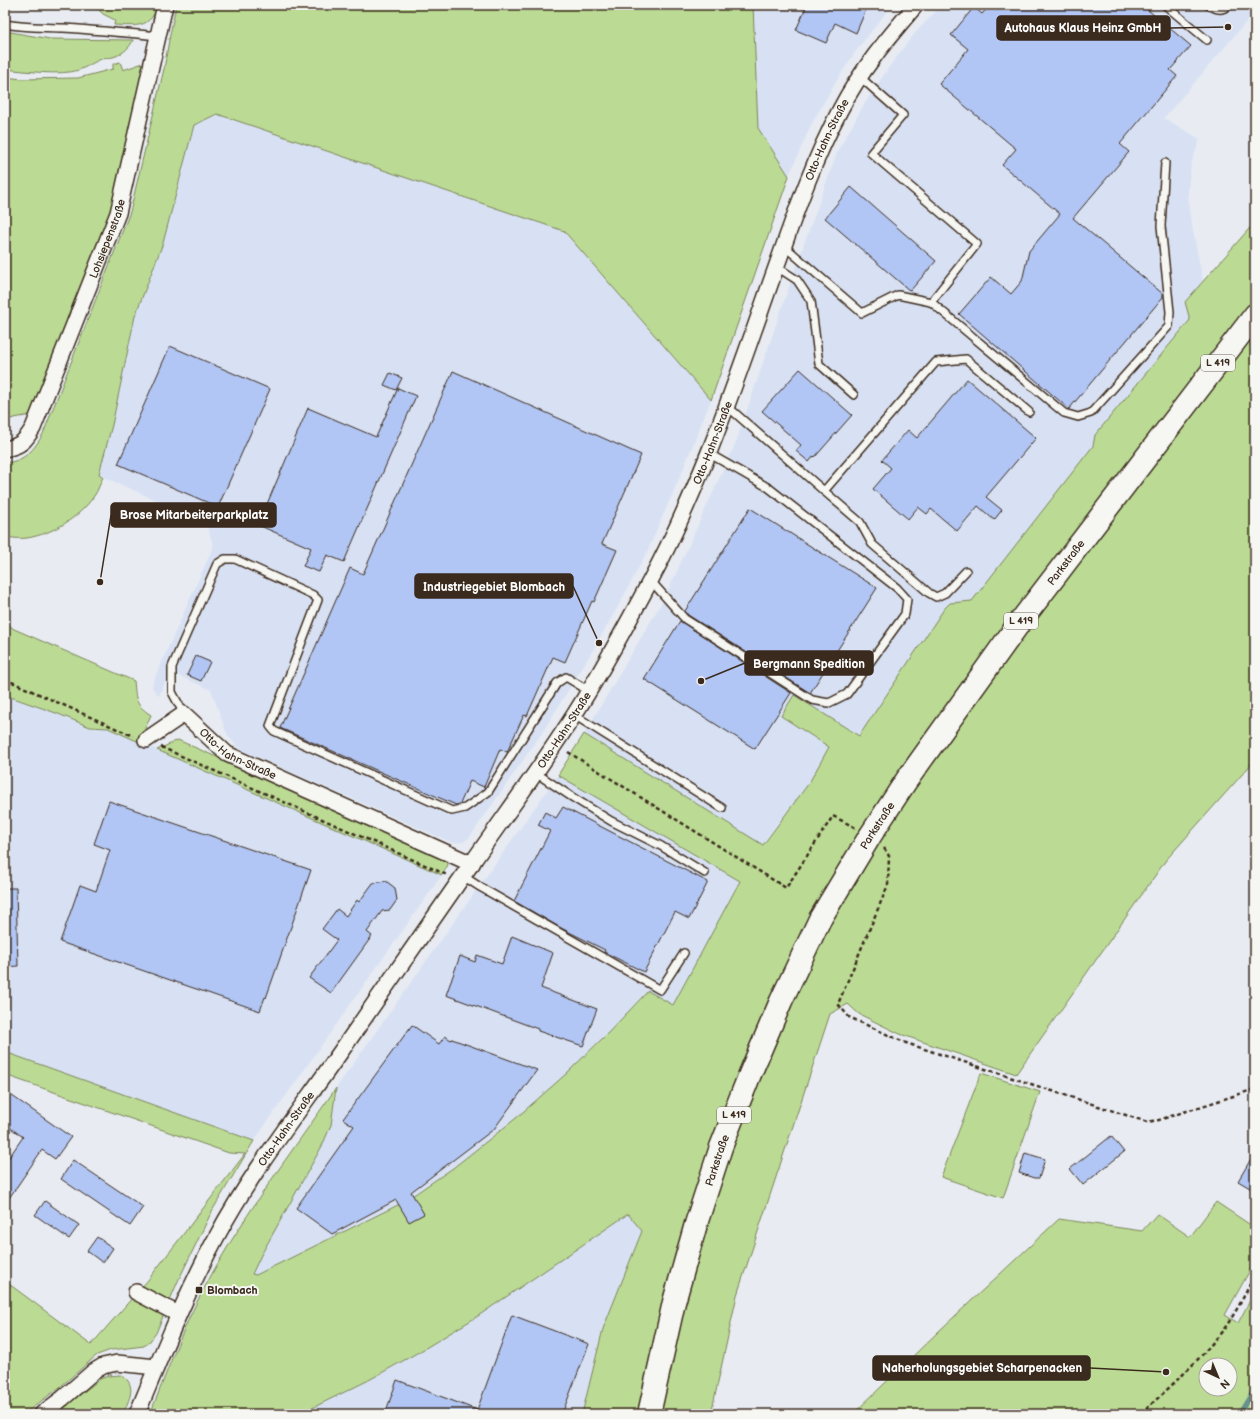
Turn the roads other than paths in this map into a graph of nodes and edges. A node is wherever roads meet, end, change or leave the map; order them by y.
1 (165, 5) edge
2 (916, 5) edge
3 (1165, 5) edge
4 (1208, 5) edge
5 (1230, 5) edge
6 (5, 24) edge
7 (159, 36) junction
8 (1207, 40) dead end
9 (860, 76) junction
10 (1165, 163) dead end
11 (783, 245) junction
12 (776, 267) junction
13 (930, 302) junction
14 (1255, 315) edge
15 (854, 395) dead end
16 (727, 406) junction
17 (1029, 412) dead end
18 (5, 449) edge
19 (708, 453) junction
20 (824, 490) junction
21 (966, 570) dead end
22 (651, 581) junction
23 (589, 691) junction
24 (184, 714) junction
25 (574, 715) junction
26 (146, 740) road end
27 (536, 773) junction
28 (722, 808) dead end
29 (472, 864) junction
30 (705, 873) dead end
31 (462, 878) junction
32 (684, 953) dead end
33 (136, 1292) dead end
34 (178, 1314) junction
35 (156, 1366) junction
36 (42, 1414) edge
37 (137, 1414) edge
38 (649, 1414) edge

1 - 7 street, Lohsiepenstraße
2 - 9 street, Otto-Hahn-Straße
3 - 8 lane
4 - 5 lane
6 - 7 lane
7 - 18 street, Lohsiepenstraße
9 - 11 street, Otto-Hahn-Straße
9 - 13 lane
10 - 13 lane
11 - 12 street, Otto-Hahn-Straße
11 - 13 lane
12 - 15 lane
12 - 16 street, Otto-Hahn-Straße
14 - 38 main road, Parkstraße / L 419
16 - 19 street, Otto-Hahn-Straße
16 - 20 lane
17 - 20 lane
19 - 22 street, Otto-Hahn-Straße
19 - 22 lane
20 - 21 lane
22 - 23 street, Otto-Hahn-Straße
23 - 24 lane
23 - 25 street, Otto-Hahn-Straße
24 - 26 street
24 - 29 street, Otto-Hahn-Straße
25 - 27 street, Otto-Hahn-Straße
25 - 28 lane
27 - 29 street, Otto-Hahn-Straße
27 - 30 lane
29 - 31 street, Otto-Hahn-Straße
31 - 32 lane
31 - 34 street, Otto-Hahn-Straße
33 - 34 street
34 - 35 street, Otto-Hahn-Straße
35 - 36 street
35 - 37 street, Otto-Hahn-Straße

